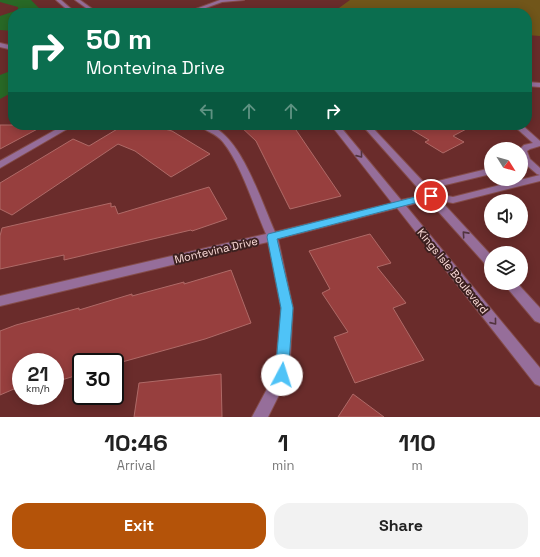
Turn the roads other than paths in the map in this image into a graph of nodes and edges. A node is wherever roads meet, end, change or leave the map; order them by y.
1 (58, 0) edge
2 (77, 0) edge
3 (242, 0) edge
4 (222, 1) edge
5 (68, 8) edge
6 (89, 8) edge
7 (202, 8) edge
8 (61, 130) edge
9 (211, 130) edge
10 (339, 130) edge
11 (371, 130) edge
12 (523, 130) edge
13 (540, 144) edge
14 (528, 147) edge
15 (528, 164) edge
16 (0, 165) edge
17 (540, 172) edge
18 (484, 173) edge
19 (540, 178) edge
20 (431, 196) junction
21 (399, 204) junction
22 (272, 237) junction
23 (484, 255) edge
24 (516, 290) edge
25 (0, 301) edge
26 (540, 317) edge
27 (540, 379) edge
28 (260, 417) edge

1 - 5 street
2 - 6 street
3 - 4 street
4 - 7 street
8 - 16 street
9 - 22 street
10 -> 21 street, Kings Isle Boulevard
11 - 20 street
12 - 13 street
13 - 14 street
15 - 17 street
18 - 20 street
19 - 20 street
20 - 21 street, Montevina Drive
23 -> 20 street
21 - 22 street, Montevina Drive
21 -> 27 street, Kings Isle Boulevard
22 - 25 street, Montevina Drive
22 - 28 street
24 - 26 street

